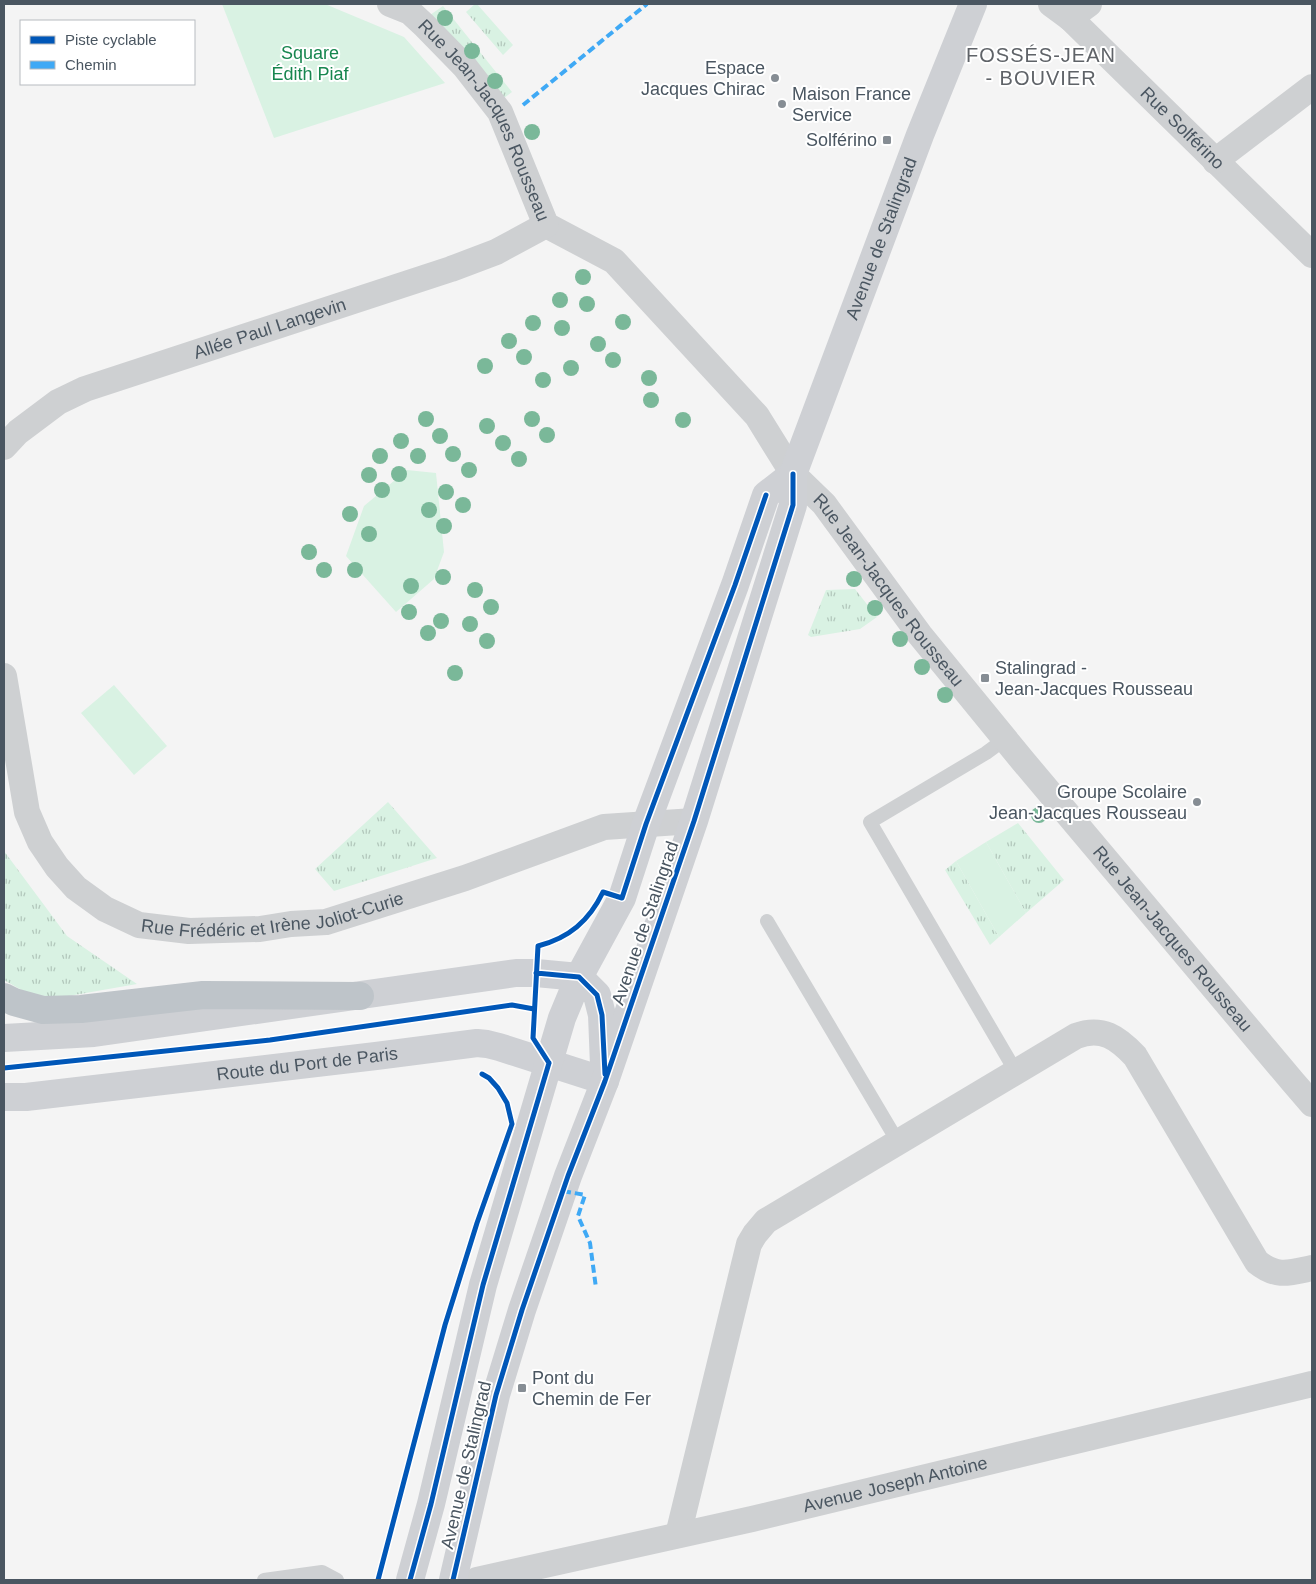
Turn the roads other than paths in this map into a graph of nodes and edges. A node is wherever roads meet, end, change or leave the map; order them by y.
1 (390, 4) edge
2 (973, 4) edge
3 (1070, 9) edge
4 (1312, 87) edge
5 (1215, 161) junction
6 (546, 225) junction
7 (1312, 255) edge
8 (4, 447) edge
9 (793, 474) junction
10 (4, 676) edge
11 (1005, 739) junction
12 (10, 748) edge
13 (694, 822) junction
14 (646, 824) junction
15 (767, 921) dead end
16 (579, 977) junction
17 (360, 996) junction
18 (4, 997) edge
19 (4, 1038) edge
20 (549, 1063) junction
21 (1016, 1072) junction
22 (605, 1081) junction
23 (4, 1097) edge
24 (1312, 1104) edge
25 (898, 1142) junction
26 (1312, 1268) edge
27 (1312, 1384) edge
28 (678, 1535) junction
29 (264, 1580) edge
30 (337, 1580) edge
31 (410, 1580) edge
32 (453, 1580) edge
33 (477, 1580) edge

1 - 6 street, Rue Jean-Jacques Rousseau
2 - 9 main road, Avenue de Stalingrad
3 - 5 street, Rue Solférino
4 - 5 street
5 - 7 street, Rue Solférino
6 - 8 street, Allée Paul Langevin
6 - 9 street, Rue Jean-Jacques Rousseau
9 - 11 street, Rue Jean-Jacques Rousseau
9 - 13 main road, Avenue de Stalingrad
9 - 14 main road, Avenue de Stalingrad
10 - 12 street, Rue Frédéric et Irène Joliot-Curie
11 - 21 lane
11 - 24 street, Rue Jean-Jacques Rousseau
12 - 14 street, Rue Frédéric et Irène Joliot-Curie
13 - 14 street, Rue Frédéric et Irène Joliot-Curie
13 - 22 main road, Avenue de Stalingrad
14 - 16 main road, Avenue de Stalingrad
15 - 25 lane
16 - 17 main road
16 - 20 main road, Avenue de Stalingrad
16 - 22 main road
17 - 18 highway
17 - 19 main road
20 - 22 main road, Route du Port de Paris
20 - 23 main road, Route du Port de Paris
20 - 31 main road, Avenue de Stalingrad
21 - 25 street
21 - 26 street
22 - 32 main road, Avenue de Stalingrad
25 - 28 street
27 - 28 street, Avenue Joseph Antoine
28 - 33 street, Avenue Joseph Antoine
29 - 30 lane

